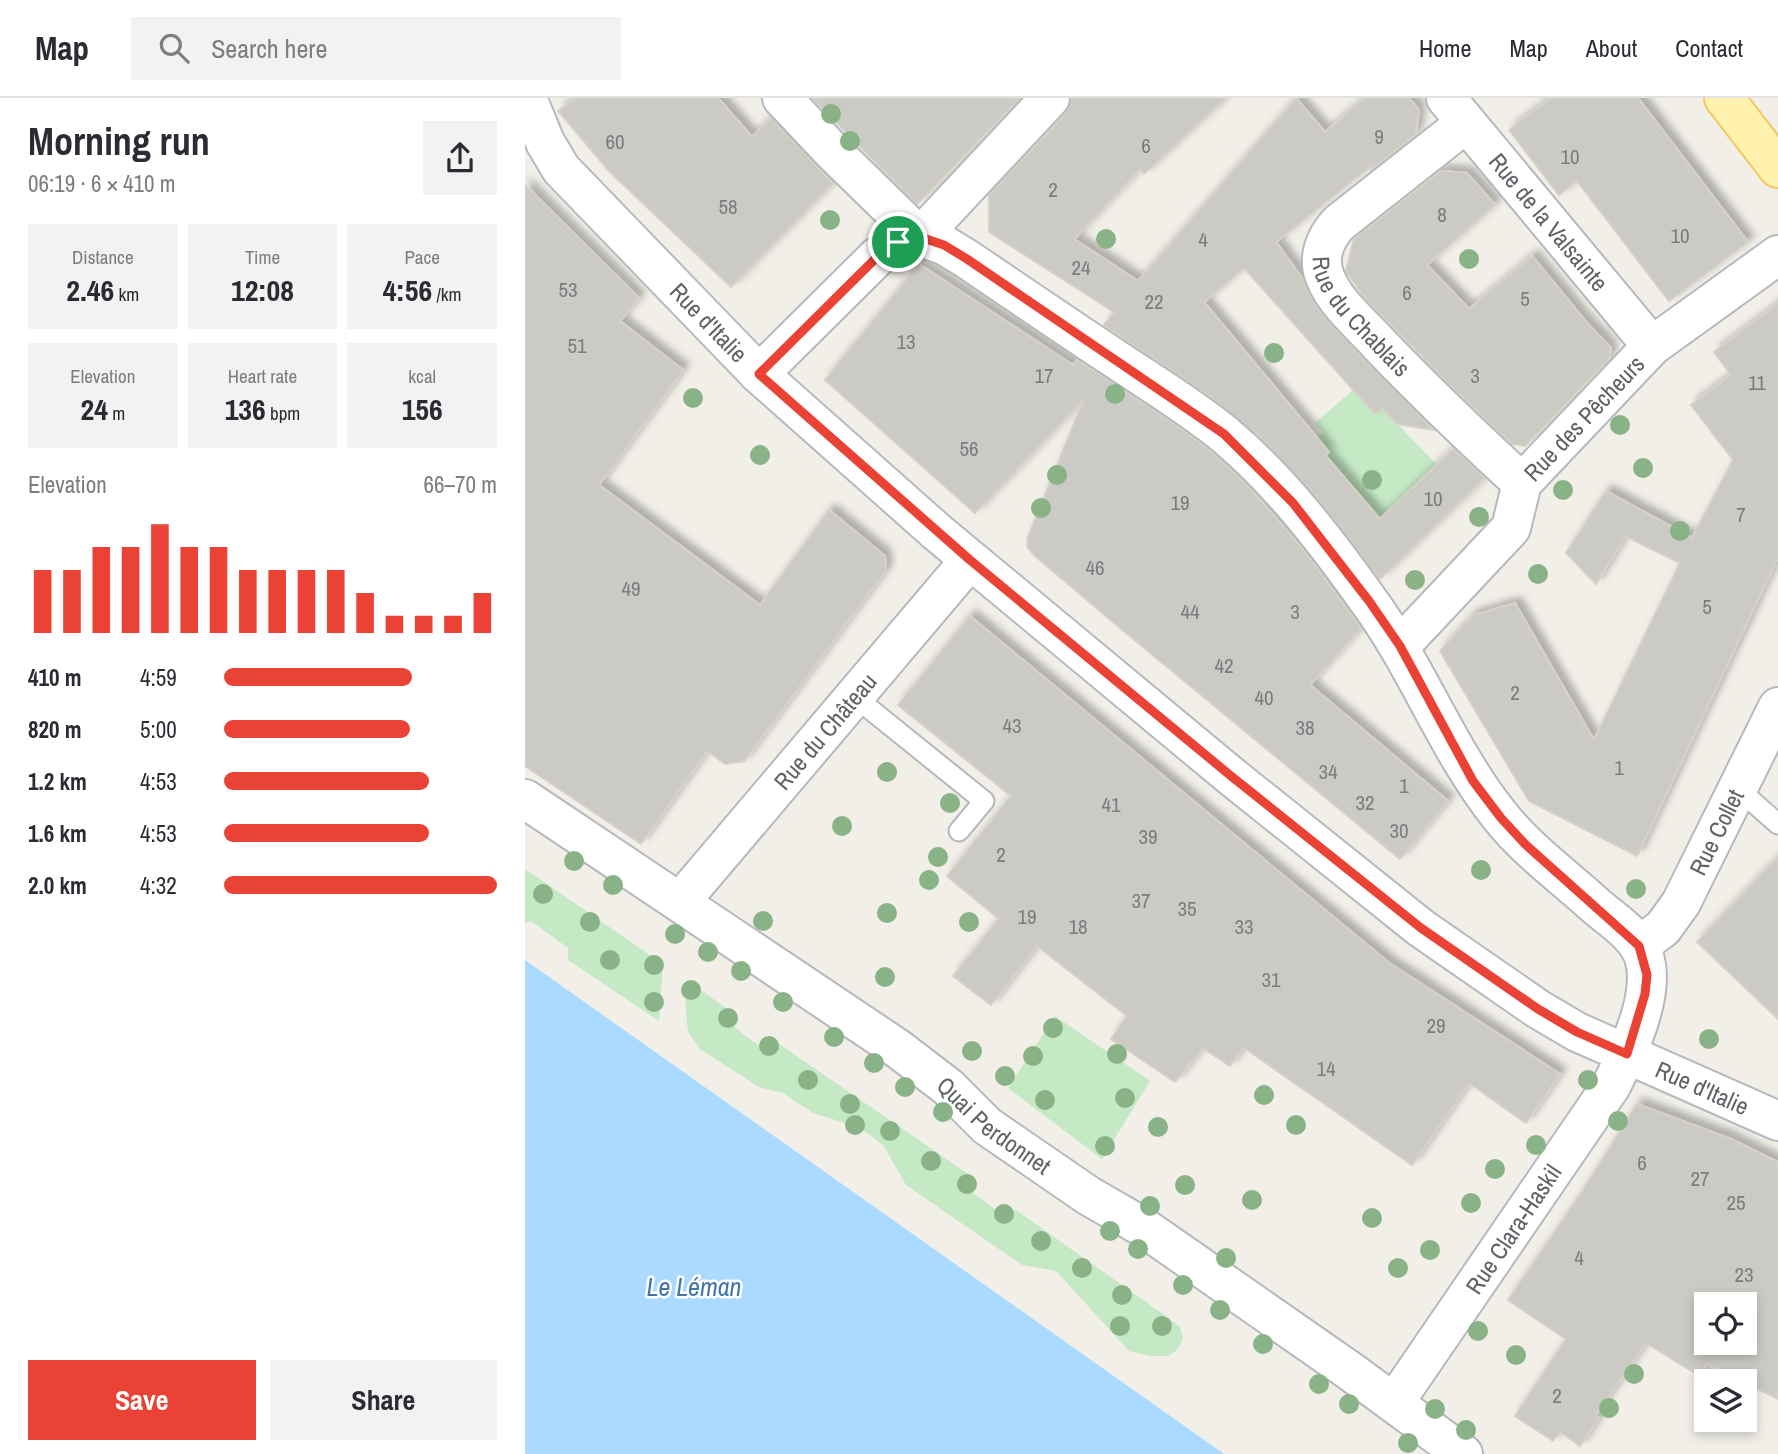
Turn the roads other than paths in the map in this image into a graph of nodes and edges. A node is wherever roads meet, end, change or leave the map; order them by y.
1 (527, 98) edge
2 (782, 98) edge
3 (1050, 98) edge
4 (1724, 98) edge
5 (1456, 110) edge
6 (1778, 168) edge
7 (920, 237) junction
8 (1778, 255) edge
9 (1652, 346) junction
10 (759, 374) junction
11 (1522, 483) junction
12 (970, 560) junction
13 (1400, 646) junction
14 (855, 697) junction
15 (1778, 707) edge
16 (1737, 788) junction
17 (525, 799) edge
18 (1778, 824) edge
19 (959, 831) dead end
20 (680, 902) junction
21 (1639, 946) junction
22 (1627, 1054) junction
23 (1778, 1121) edge
24 (1394, 1403) junction
25 (1463, 1454) edge

1 - 10 street, Rue d'Italie
2 - 7 street
3 - 7 street
4 - 6 main road
5 - 9 street, Rue de la Valsainte
5 - 11 street, Rue du Chablais
7 - 10 street
7 - 13 street
8 - 9 street, Rue des Pêcheurs
9 - 11 street, Rue des Pêcheurs
10 - 12 street, Rue d'Italie
11 - 13 street, Rue des Pêcheurs
12 - 14 street, Rue du Château
12 - 22 street, Rue d'Italie
13 - 21 street
14 - 19 lane
14 - 20 street, Rue du Château
15 - 16 street, Rue Collet
16 - 18 lane
16 - 21 street, Rue Collet
17 - 20 street, Quai Perdonnet
20 - 24 street, Quai Perdonnet
21 - 22 street, Rue Clara-Haskil
22 - 23 street, Rue d'Italie
22 - 24 street, Rue Clara-Haskil
24 - 25 street, Quai Perdonnet

